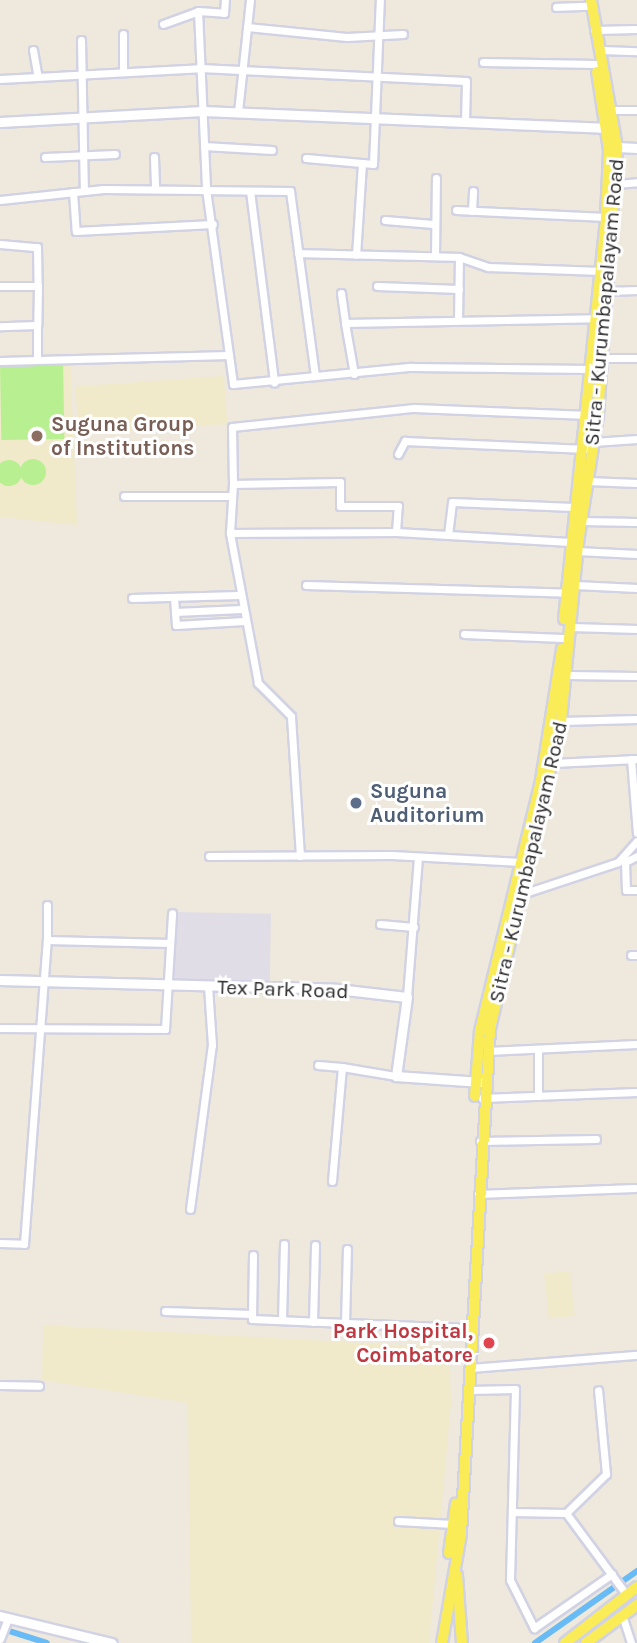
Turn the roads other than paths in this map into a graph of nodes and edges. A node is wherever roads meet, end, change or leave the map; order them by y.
1 (225, 0) edge
2 (250, 0) edge
3 (380, 0) edge
4 (592, 3) edge
5 (556, 7) dead end
6 (198, 11) junction
7 (163, 24) dead end
8 (247, 27) junction
9 (637, 29) edge
10 (594, 32) junction
11 (378, 33) junction
12 (123, 34) dead end
13 (403, 34) dead end
14 (81, 40) dead end
15 (33, 50) dead end
16 (601, 50) junction
17 (637, 51) edge
18 (483, 62) dead end
19 (596, 64) junction
20 (200, 68) junction
21 (243, 71) junction
22 (123, 72) junction
23 (80, 74) junction
24 (377, 76) junction
25 (38, 77) junction
26 (0, 79) edge
27 (612, 110) junction
28 (637, 110) edge
29 (203, 111) junction
30 (238, 112) junction
31 (81, 117) junction
32 (375, 119) junction
33 (0, 122) edge
34 (466, 124) junction
35 (612, 128) junction
36 (205, 146) junction
37 (617, 147) junction
38 (637, 148) edge
39 (272, 150) dead end
40 (115, 154) dead end
41 (82, 156) junction
42 (45, 157) dead end
43 (154, 157) dead end
44 (306, 158) dead end
45 (362, 163) junction
46 (436, 178) dead end
47 (637, 182) edge
48 (616, 184) junction
49 (155, 188) junction
50 (206, 189) junction
51 (85, 191) junction
52 (250, 191) junction
53 (473, 191) dead end
54 (73, 192) junction
55 (0, 200) edge
56 (456, 210) dead end
57 (472, 211) junction
58 (606, 217) junction
59 (385, 220) dead end
60 (214, 224) junction
61 (433, 224) junction
62 (0, 244) edge
63 (298, 253) junction
64 (356, 256) junction
65 (435, 256) junction
66 (458, 257) junction
67 (601, 271) junction
68 (0, 286) edge
69 (38, 286) junction
70 (377, 286) dead end
71 (459, 289) junction
72 (637, 290) edge
73 (608, 291) junction
74 (341, 293) dead end
75 (598, 318) junction
76 (458, 320) junction
77 (345, 323) junction
78 (37, 325) junction
79 (0, 326) edge
80 (229, 355) junction
81 (603, 358) junction
82 (637, 358) edge
83 (37, 360) junction
84 (0, 361) edge
85 (593, 369) junction
86 (354, 374) junction
87 (315, 376) junction
88 (274, 382) junction
89 (589, 415) junction
90 (637, 439) edge
91 (590, 446) junction
92 (398, 454) dead end
93 (587, 481) junction
94 (637, 483) edge
95 (233, 484) junction
96 (124, 496) dead end
97 (232, 496) junction
98 (573, 507) junction
99 (582, 521) junction
100 (637, 522) edge
101 (396, 532) junction
102 (230, 533) junction
103 (448, 535) junction
104 (573, 547) junction
105 (637, 554) edge
106 (306, 585) dead end
107 (637, 588) edge
108 (571, 591) junction
109 (239, 595) junction
110 (174, 597) junction
111 (132, 598) dead end
112 (242, 609) junction
113 (175, 612) junction
114 (244, 621) junction
115 (571, 627) junction
116 (637, 629) edge
117 (464, 634) dead end
118 (563, 638) junction
119 (567, 674) junction
120 (637, 676) edge
121 (637, 719) edge
122 (561, 721) junction
123 (634, 759) edge
124 (553, 762) junction
125 (637, 833) edge
126 (637, 841) edge
127 (209, 856) dead end
128 (300, 856) junction
129 (637, 856) edge
130 (418, 857) junction
131 (521, 862) junction
132 (637, 890) edge
133 (525, 893) junction
134 (47, 905) dead end
135 (172, 913) dead end
136 (380, 923) dead end
137 (414, 927) junction
138 (47, 940) junction
139 (170, 943) junction
140 (0, 981) edge
141 (46, 982) junction
142 (168, 986) junction
143 (208, 987) junction
144 (407, 997) junction
145 (0, 1028) edge
146 (41, 1029) junction
147 (637, 1044) edge
148 (538, 1049) junction
149 (487, 1051) junction
150 (318, 1065) dead end
151 (342, 1067) junction
152 (396, 1076) junction
153 (480, 1082) junction
154 (637, 1092) edge
155 (538, 1096) junction
156 (481, 1098) junction
157 (596, 1139) dead end
158 (480, 1141) junction
159 (332, 1181) dead end
160 (635, 1188) dead end
161 (477, 1194) junction
162 (190, 1209) dead end
163 (0, 1243) edge
164 (284, 1244) dead end
165 (315, 1245) dead end
166 (348, 1249) dead end
167 (253, 1255) dead end
168 (164, 1311) dead end
169 (252, 1314) junction
170 (282, 1320) junction
171 (313, 1322) junction
172 (345, 1324) junction
173 (468, 1328) junction
174 (637, 1354) edge
175 (470, 1368) junction
176 (0, 1385) edge
177 (39, 1386) dead end
178 (469, 1390) junction
179 (598, 1390) dead end
180 (512, 1512) junction
181 (566, 1513) junction
182 (398, 1521) dead end
183 (457, 1529) junction
184 (612, 1575) junction
185 (637, 1587) edge
186 (625, 1595) junction
187 (630, 1610) edge
188 (5, 1620) edge
189 (1, 1637) edge
190 (112, 1643) edge
191 (440, 1643) edge
192 (462, 1643) edge
193 (565, 1643) edge
194 (586, 1643) edge
195 (631, 1643) edge

1 - 6 street
2 - 8 street
3 - 11 street
4 - 5 street
4 - 10 main road, Sitra - Kurumbapalayam Road
6 - 7 street
6 - 20 street
8 - 11 street
8 - 21 street
9 - 10 street
10 - 16 main road, Sitra - Kurumbapalayam Road
10 - 19 main road
11 - 13 street
11 - 24 street
12 - 22 street
14 - 23 street
15 - 25 street
16 - 17 street
16 - 27 main road, Sitra - Kurumbapalayam Road
18 - 19 street
19 - 35 main road
20 - 21 street
20 - 22 street
20 - 29 street
21 - 24 street
21 - 30 street
22 - 23 street
23 - 25 street
23 - 31 street
24 - 32 street
24 - 34 street
25 - 26 street
27 - 28 street
27 - 35 main road, Sitra - Kurumbapalayam Road
29 - 30 street
29 - 31 street
29 - 36 street
30 - 32 street
31 - 33 street
31 - 41 street
32 - 34 street
32 - 45 street
34 - 35 street
35 - 37 main road, Sitra - Kurumbapalayam Road
35 - 58 main road
36 - 39 street
36 - 50 street
37 - 38 street
37 - 48 main road, Sitra - Kurumbapalayam Road
40 - 41 street
41 - 42 street
41 - 51 street
43 - 49 street
44 - 45 street
45 - 64 street
46 - 61 street
47 - 48 street
48 - 73 main road, Sitra - Kurumbapalayam Road
49 - 50 street
49 - 51 street
50 - 52 street
50 - 60 street
51 - 54 street
52 - 63 street
52 - 88 street
53 - 57 street
54 - 55 street
54 - 60 street
56 - 57 street
57 - 58 street
58 - 67 main road
59 - 61 street
60 - 80 street
61 - 65 street
62 - 69 street
63 - 64 street
63 - 87 street
64 - 65 street
65 - 66 street
66 - 67 street
66 - 71 street
67 - 75 main road
68 - 69 street
69 - 78 street
70 - 71 street
71 - 76 street
72 - 73 street
73 - 81 main road, Sitra - Kurumbapalayam Road
74 - 77 street
75 - 76 street
75 - 85 main road
76 - 77 street
77 - 86 street
78 - 79 street
78 - 83 street
80 - 83 street
80 - 88 street
81 - 82 street
81 - 91 main road, Sitra - Kurumbapalayam Road
83 - 84 street
85 - 86 street
85 - 89 main road
86 - 87 street
87 - 88 street
89 - 91 main road
89 - 95 street
90 - 91 street
91 - 92 street
91 - 93 main road, Sitra - Kurumbapalayam Road
91 - 98 main road
93 - 94 street
93 - 99 main road, Sitra - Kurumbapalayam Road
95 - 97 street
95 - 101 street
96 - 97 street
97 - 102 street
98 - 103 street
98 - 104 main road
99 - 100 street
99 - 104 main road, Sitra - Kurumbapalayam Road
101 - 102 street
101 - 103 street
102 - 109 street
103 - 104 street
104 - 105 street
104 - 108 main road, Sitra - Kurumbapalayam Road
106 - 108 street
107 - 108 street
108 - 115 main road, Sitra - Kurumbapalayam Road
108 - 118 main road
109 - 110 street
109 - 112 street
110 - 111 street
110 - 113 street
112 - 113 street
112 - 114 street
113 - 114 street
114 - 128 street
115 - 116 street
115 - 119 main road, Sitra - Kurumbapalayam Road
117 - 118 street
118 - 131 main road
119 - 120 street
119 - 122 main road, Sitra - Kurumbapalayam Road
121 - 122 street
122 - 124 main road, Sitra - Kurumbapalayam Road
123 - 124 street
123 - 125 street
124 - 133 main road, Sitra - Kurumbapalayam Road
126 - 133 street
127 - 128 street
128 - 130 street
129 - 132 street
130 - 131 street
130 - 137 street
131 - 153 main road
133 - 149 main road, Sitra - Kurumbapalayam Road
134 - 138 street
135 - 139 street
136 - 137 street
137 - 144 street
138 - 139 street
138 - 141 street
139 - 142 street
140 - 141 street, Tex Park Road
141 - 142 street, Tex Park Road
141 - 146 street
142 - 143 street, Tex Park Road
142 - 146 street
143 - 144 street, Tex Park Road
143 - 162 street
144 - 152 street
145 - 146 street
146 - 163 street
147 - 148 street
148 - 149 street
148 - 155 street
149 - 153 main road, Sitra - Kurumbapalayam Road
150 - 151 street
151 - 152 street
151 - 159 street
152 - 153 street
153 - 156 main road, Sitra - Kurumbapalayam Road
153 - 173 main road, Sitra - Kurumbapalayam Road
154 - 155 street
155 - 156 street
156 - 158 main road, Sitra - Kurumbapalayam Road
157 - 158 street
158 - 161 main road, Sitra - Kurumbapalayam Road
160 - 161 street
161 - 173 main road, Sitra - Kurumbapalayam Road
164 - 170 street
165 - 171 street
166 - 172 street
167 - 169 street
168 - 169 street
169 - 170 street
170 - 171 street
171 - 172 street
172 - 173 street
173 - 175 main road, Sitra - Kurumbapalayam Road
173 - 183 main road, Sitra - Kurumbapalayam Road
174 - 175 street
175 - 178 main road, Sitra - Kurumbapalayam Road
176 - 177 street
178 - 180 street
178 - 183 main road, Sitra - Kurumbapalayam Road
179 - 181 street
180 - 181 street
180 - 184 street
181 - 184 street
182 - 183 street
183 - 191 main road, Sitra - Kurumbapalayam Road
183 - 192 main road
184 - 186 street
185 - 186 main road
186 - 187 main road
186 - 193 main road
187 - 194 main road
187 - 195 street
188 - 189 street
188 - 190 street

